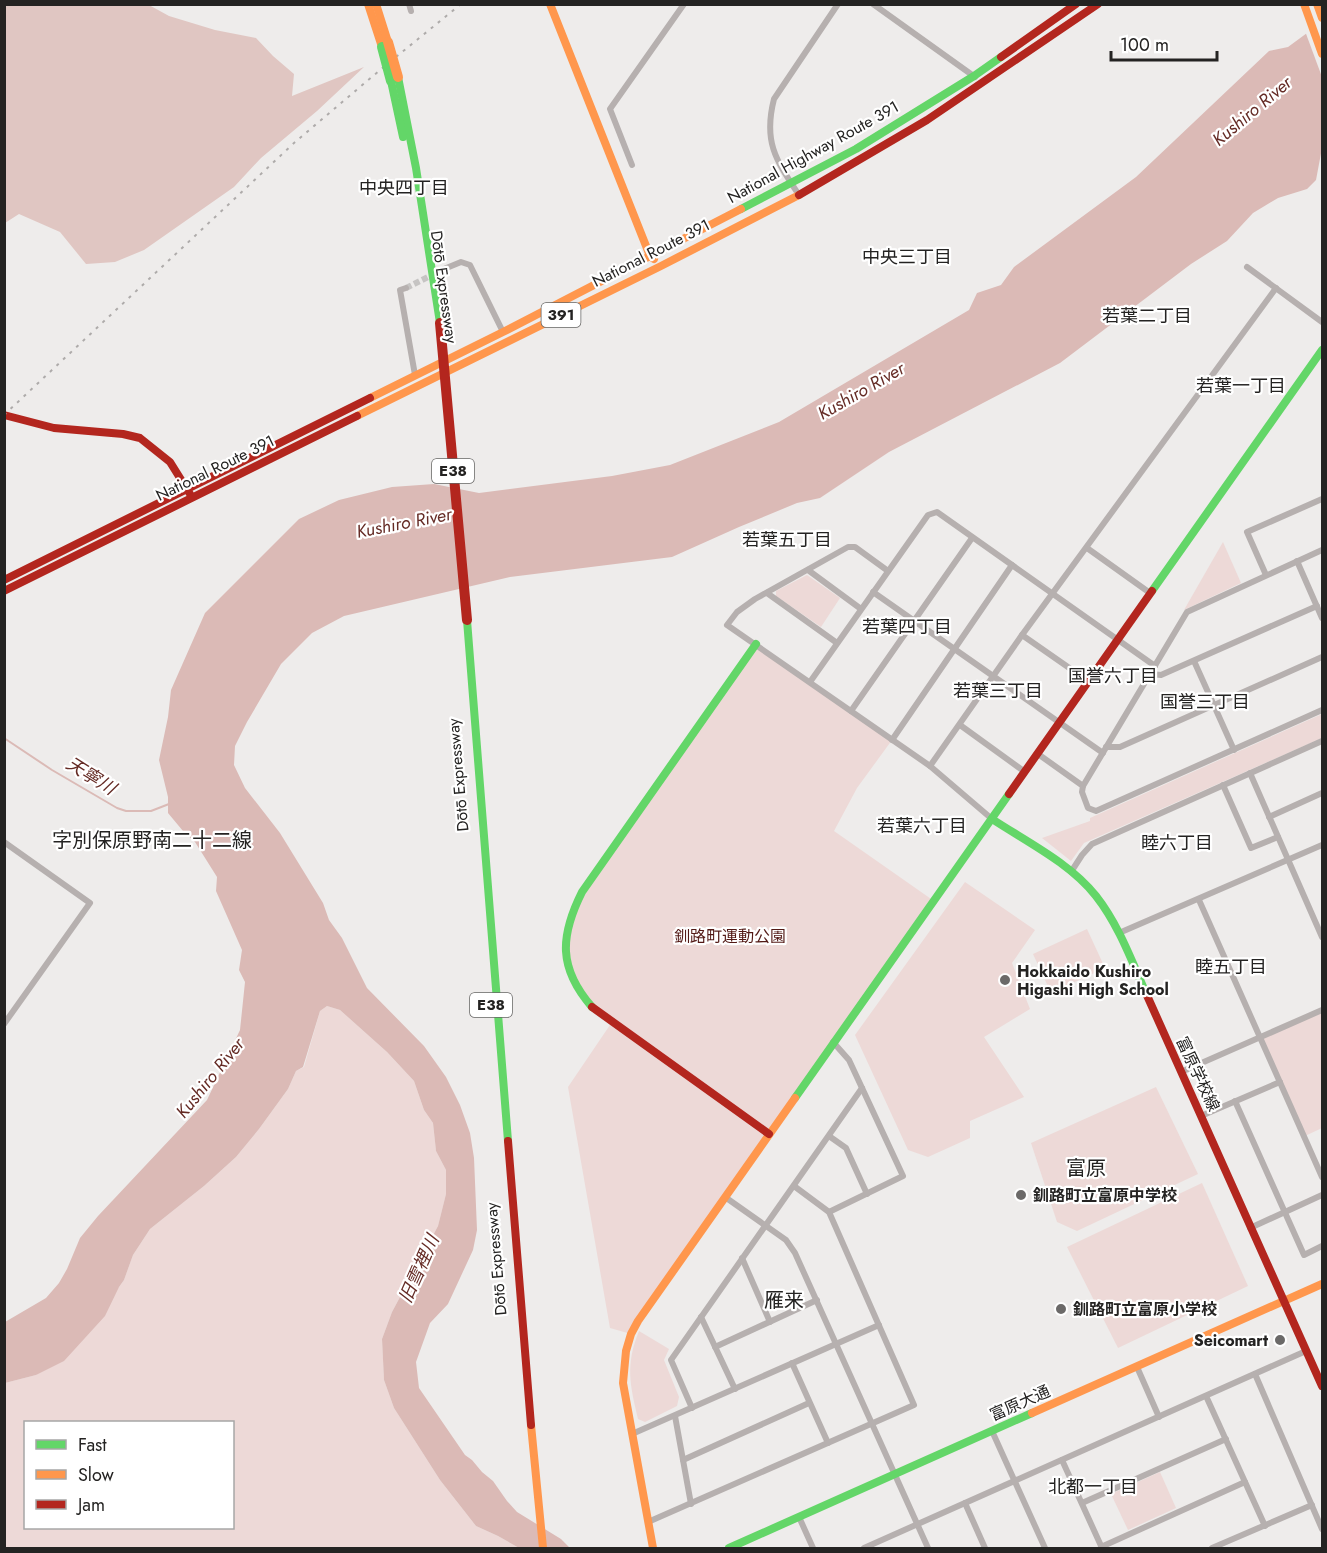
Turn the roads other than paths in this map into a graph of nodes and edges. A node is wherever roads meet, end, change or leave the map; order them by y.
1 (368, 4) edge
2 (550, 4) edge
3 (556, 4) edge
4 (684, 4) edge
5 (838, 4) edge
6 (873, 4) edge
7 (1076, 4) edge
8 (1098, 4) edge
9 (1317, 4) edge
10 (378, 7) edge
11 (1305, 7) edge
12 (1323, 18) edge
13 (385, 45) junction
14 (1323, 54) edge
15 (974, 76) junction
16 (984, 83) junction
17 (632, 165) dead end
18 (791, 183) junction
19 (799, 195) junction
20 (654, 254) junction
21 (661, 266) junction
22 (1247, 267) dead end
23 (444, 269) tunnel mouth
24 (406, 288) dead end
25 (1276, 288) junction
26 (1323, 322) edge
27 (505, 336) junction
28 (1323, 350) edge
29 (415, 375) junction
30 (4, 416) edge
31 (189, 492) junction
32 (1323, 499) edge
33 (972, 538) junction
34 (1088, 548) junction
35 (1323, 550) edge
36 (1297, 561) junction
37 (1012, 566) junction
38 (808, 570) junction
39 (888, 571) junction
40 (1266, 575) junction
41 (4, 580) edge
42 (4, 591) edge
43 (873, 592) junction
44 (767, 593) junction
45 (1150, 593) junction
46 (1053, 595) junction
47 (1317, 606) junction
48 (861, 609) junction
49 (1323, 618) edge
50 (913, 621) junction
51 (1022, 635) junction
52 (1117, 640) junction
53 (837, 643) junction
54 (756, 644) junction
55 (954, 648) junction
56 (1323, 657) edge
57 (1194, 661) junction
58 (1155, 666) junction
59 (1150, 674) junction
60 (993, 676) junction
61 (1088, 681) junction
62 (810, 682) junction
63 (1213, 705) junction
64 (1323, 710) edge
65 (851, 711) junction
66 (1059, 723) junction
67 (960, 725) junction
68 (892, 740) junction
69 (1323, 741) edge
70 (1104, 750) junction
71 (1234, 750) junction
72 (1038, 754) junction
73 (930, 766) junction
74 (1025, 772) junction
75 (1250, 774) junction
76 (1223, 785) junction
77 (1083, 786) junction
78 (1323, 793) edge
79 (1269, 817) junction
80 (992, 819) junction
81 (1278, 837) junction
82 (4, 842) edge
83 (1323, 845) edge
84 (1288, 860) junction
85 (1071, 872) junction
86 (1199, 900) junction
87 (1119, 933) junction
88 (1323, 937) edge
89 (1323, 1010) edge
90 (4, 1024) edge
91 (1260, 1038) junction
92 (834, 1042) junction
93 (1181, 1072) junction
94 (1280, 1082) junction
95 (862, 1088) junction
96 (1236, 1101) junction
97 (1201, 1116) junction
98 (769, 1134) junction
99 (829, 1136) junction
100 (1323, 1177) edge
101 (794, 1186) junction
102 (867, 1194) junction
103 (1323, 1195) edge
104 (725, 1197) junction
105 (829, 1212) junction
106 (1285, 1212) junction
107 (765, 1226) junction
108 (1250, 1228) junction
109 (1323, 1246) edge
110 (742, 1258) junction
111 (1323, 1284) edge
112 (818, 1300) junction
113 (1285, 1300) junction
114 (701, 1317) junction
115 (770, 1322) junction
116 (879, 1325) junction
117 (836, 1344) junction
118 (715, 1347) junction
119 (1306, 1351) junction
120 (792, 1363) junction
121 (1137, 1367) junction
122 (1255, 1374) junction
123 (1323, 1386) edge
124 (524, 1389) junction
125 (735, 1389) junction
126 (1206, 1396) junction
127 (809, 1403) junction
128 (692, 1408) junction
129 (675, 1416) junction
130 (1159, 1417) junction
131 (872, 1424) junction
132 (992, 1431) junction
133 (632, 1434) junction
134 (1226, 1439) junction
135 (828, 1443) junction
136 (683, 1460) junction
137 (1062, 1460) junction
138 (895, 1474) junction
139 (1015, 1481) junction
140 (1245, 1482) junction
141 (965, 1503) junction
142 (1082, 1503) junction
143 (691, 1504) junction
144 (1312, 1505) junction
145 (799, 1518) junction
146 (648, 1522) junction
147 (917, 1525) junction
148 (1265, 1526) junction
149 (1323, 1529) edge
150 (876, 1546) edge
151 (538, 1548) edge
152 (543, 1548) edge
153 (653, 1548) edge
154 (729, 1548) edge
155 (813, 1548) edge
156 (864, 1548) edge
157 (928, 1548) edge
158 (985, 1548) edge
159 (1045, 1548) edge
160 (1102, 1548) edge
161 (1215, 1548) edge

1 - 13 main road, Dōtō Expressway / E38
2 - 20 main road
3 - 20 main road
4 - 17 street
5 - 18 street
6 - 15 street
7 - 15 main road, National Highway Route 391 / 391
8 - 16 main road, National Route 391 / 391
9 - 12 main road
10 - 13 main road, Dōtō Expressway / E38
11 - 14 main road
13 - 124 main road, Dōtō Expressway / E38, bridge
15 - 16 street
15 - 18 main road, National Highway Route 391 / 391
16 - 19 main road, National Route 391 / 391
18 - 19 street
18 - 20 main road, National Highway Route 391 / 391
19 - 21 main road, National Route 391 / 391
20 - 21 main road
20 - 27 main road, National Highway Route 391 / 391
21 - 27 main road, National Route 391 / 391
22 - 25 street
23 - 27 street
24 - 29 street
25 - 26 street
25 - 34 street
27 - 29 main road, National Highway Route 391 / 391
27 - 31 main road, National Route 391 / 391
28 - 45 main road
29 - 31 main road, National Highway Route 391 / 391
30 - 31 main road
31 - 41 main road, National Highway Route 391 / 391
31 - 42 main road, National Route 391 / 391
32 - 40 street
33 - 37 street
33 - 39 street
33 - 50 street
34 - 45 street
34 - 46 street
35 - 36 street
36 - 40 street
36 - 47 street
37 - 46 street
37 - 55 street
38 - 39 street
38 - 44 street
38 - 48 street
39 - 43 street
40 - 58 street
43 - 48 street
43 - 50 street
44 - 53 street
44 - 54 street
45 - 52 main road
46 - 51 street
46 - 52 street
47 - 49 street
47 - 57 street
48 - 53 street
50 - 55 street
50 - 65 street
51 - 60 street
51 - 61 street
52 - 58 street
52 - 61 main road
53 - 62 street
54 - 62 street
54 - 98 main road
55 - 60 street
55 - 68 street
56 - 63 street
57 - 59 street
57 - 63 street
58 - 59 street
59 - 70 street
60 - 66 street
60 - 67 street
61 - 66 main road
62 - 65 street
63 - 70 street
63 - 71 street
64 - 71 street
65 - 68 street
66 - 70 street
66 - 72 main road
67 - 73 street
67 - 74 street
68 - 73 street
69 - 75 street
70 - 77 street
71 - 77 street
72 - 74 main road
72 - 77 street
73 - 80 street
74 - 80 main road
75 - 76 street
75 - 79 street
76 - 81 street
76 - 85 street
78 - 79 street
79 - 81 street
80 - 85 main road, 富原学校線
80 - 92 main road
81 - 84 street
82 - 90 street
83 - 84 street
84 - 86 street
84 - 88 street
85 - 87 main road, 富原学校線
86 - 87 street
86 - 91 street
87 - 93 main road, 富原学校線
89 - 91 street
91 - 93 street
91 - 94 street
92 - 95 street
92 - 98 main road
93 - 97 main road, 富原学校線
94 - 96 street
94 - 100 street
95 - 99 street
95 - 102 street
96 - 97 street
96 - 106 street
97 - 108 main road, 富原学校線
98 - 104 main road
99 - 101 street
99 - 102 street
101 - 105 street
101 - 107 street
102 - 105 street
103 - 106 street
104 - 107 street
104 - 133 main road
105 - 116 street
106 - 108 street
106 - 109 street
107 - 110 street
107 - 112 street
108 - 113 main road, 富原学校線
110 - 114 street
110 - 115 street
111 - 113 main road, 富原大通
112 - 115 street
112 - 117 street
113 - 119 main road, 富原学校線
113 - 121 main road, 富原大通
114 - 118 street
114 - 128 street
115 - 118 street
116 - 117 street
116 - 131 street
117 - 120 street
117 - 131 street
118 - 125 street
119 - 122 street
119 - 123 main road, 富原学校線
120 - 125 street
120 - 127 street
121 - 130 street
121 - 132 main road, 富原大通
122 - 126 street
122 - 144 street
124 - 151 main road, Dōtō Expressway / E38
124 - 152 main road, Dōtō Expressway / E38
125 - 128 street
126 - 130 street
126 - 134 street
127 - 135 street
127 - 136 street
128 - 129 street
129 - 133 street
129 - 136 street
130 - 137 street
131 - 135 street
131 - 138 street
132 - 138 main road, 富原大通
132 - 139 street
133 - 146 main road
134 - 140 street
134 - 142 street
135 - 143 street
136 - 143 street
137 - 139 street
137 - 142 street
138 - 145 main road, 富原大通
138 - 147 street
139 - 141 street
139 - 159 street
140 - 148 street
140 - 160 street
141 - 147 street
141 - 158 street
142 - 160 street
143 - 146 street
144 - 148 street
144 - 149 street
145 - 154 main road, 富原大通
145 - 155 street
146 - 153 main road
147 - 150 street
147 - 157 street
148 - 161 street
150 - 156 street

